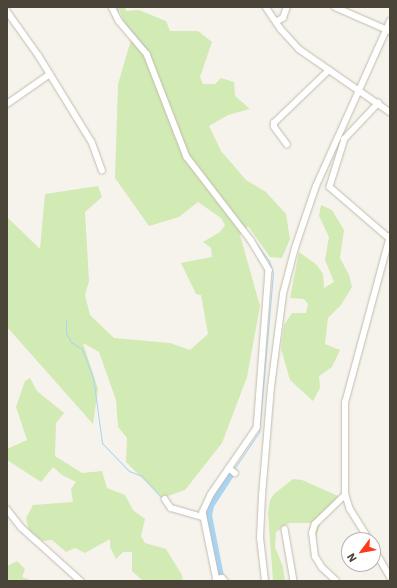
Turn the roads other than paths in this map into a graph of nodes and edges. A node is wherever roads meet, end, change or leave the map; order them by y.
1 (112, 7) edge
2 (266, 7) edge
3 (287, 7) edge
4 (335, 7) edge
5 (7, 12) edge
6 (390, 21) edge
7 (276, 22) junction
8 (388, 30) edge
9 (330, 70) junction
10 (50, 74) junction
11 (359, 90) junction
12 (379, 103) junction
13 (7, 104) edge
14 (390, 112) edge
15 (287, 144) dead end
16 (102, 170) dead end
17 (389, 237) edge
18 (265, 386) junction
19 (229, 468) junction
20 (235, 473) dead end
21 (345, 495) junction
22 (166, 499) dead end
23 (7, 509) edge
24 (202, 515) junction
25 (286, 529) dead end
26 (364, 532) edge
27 (381, 561) edge
28 (390, 576) edge
29 (217, 580) edge
30 (224, 580) edge
31 (81, 581) edge
32 (265, 581) edge
33 (294, 581) edge
34 (336, 581) edge

1 - 18 street
2 - 7 street
3 - 7 street
4 - 8 street
5 - 10 street
6 - 8 street
7 - 9 street
8 - 11 street
9 - 11 street
9 - 15 street
10 - 13 street
10 - 16 street
11 - 12 street
11 - 18 street
12 - 14 street
12 - 17 street
17 - 21 street
18 - 19 street
18 - 32 street
19 - 20 street
19 - 24 street
21 - 26 street
21 - 34 street
22 - 24 street
23 - 31 street
24 - 29 street
25 - 33 street
27 - 28 street
29 - 30 street

